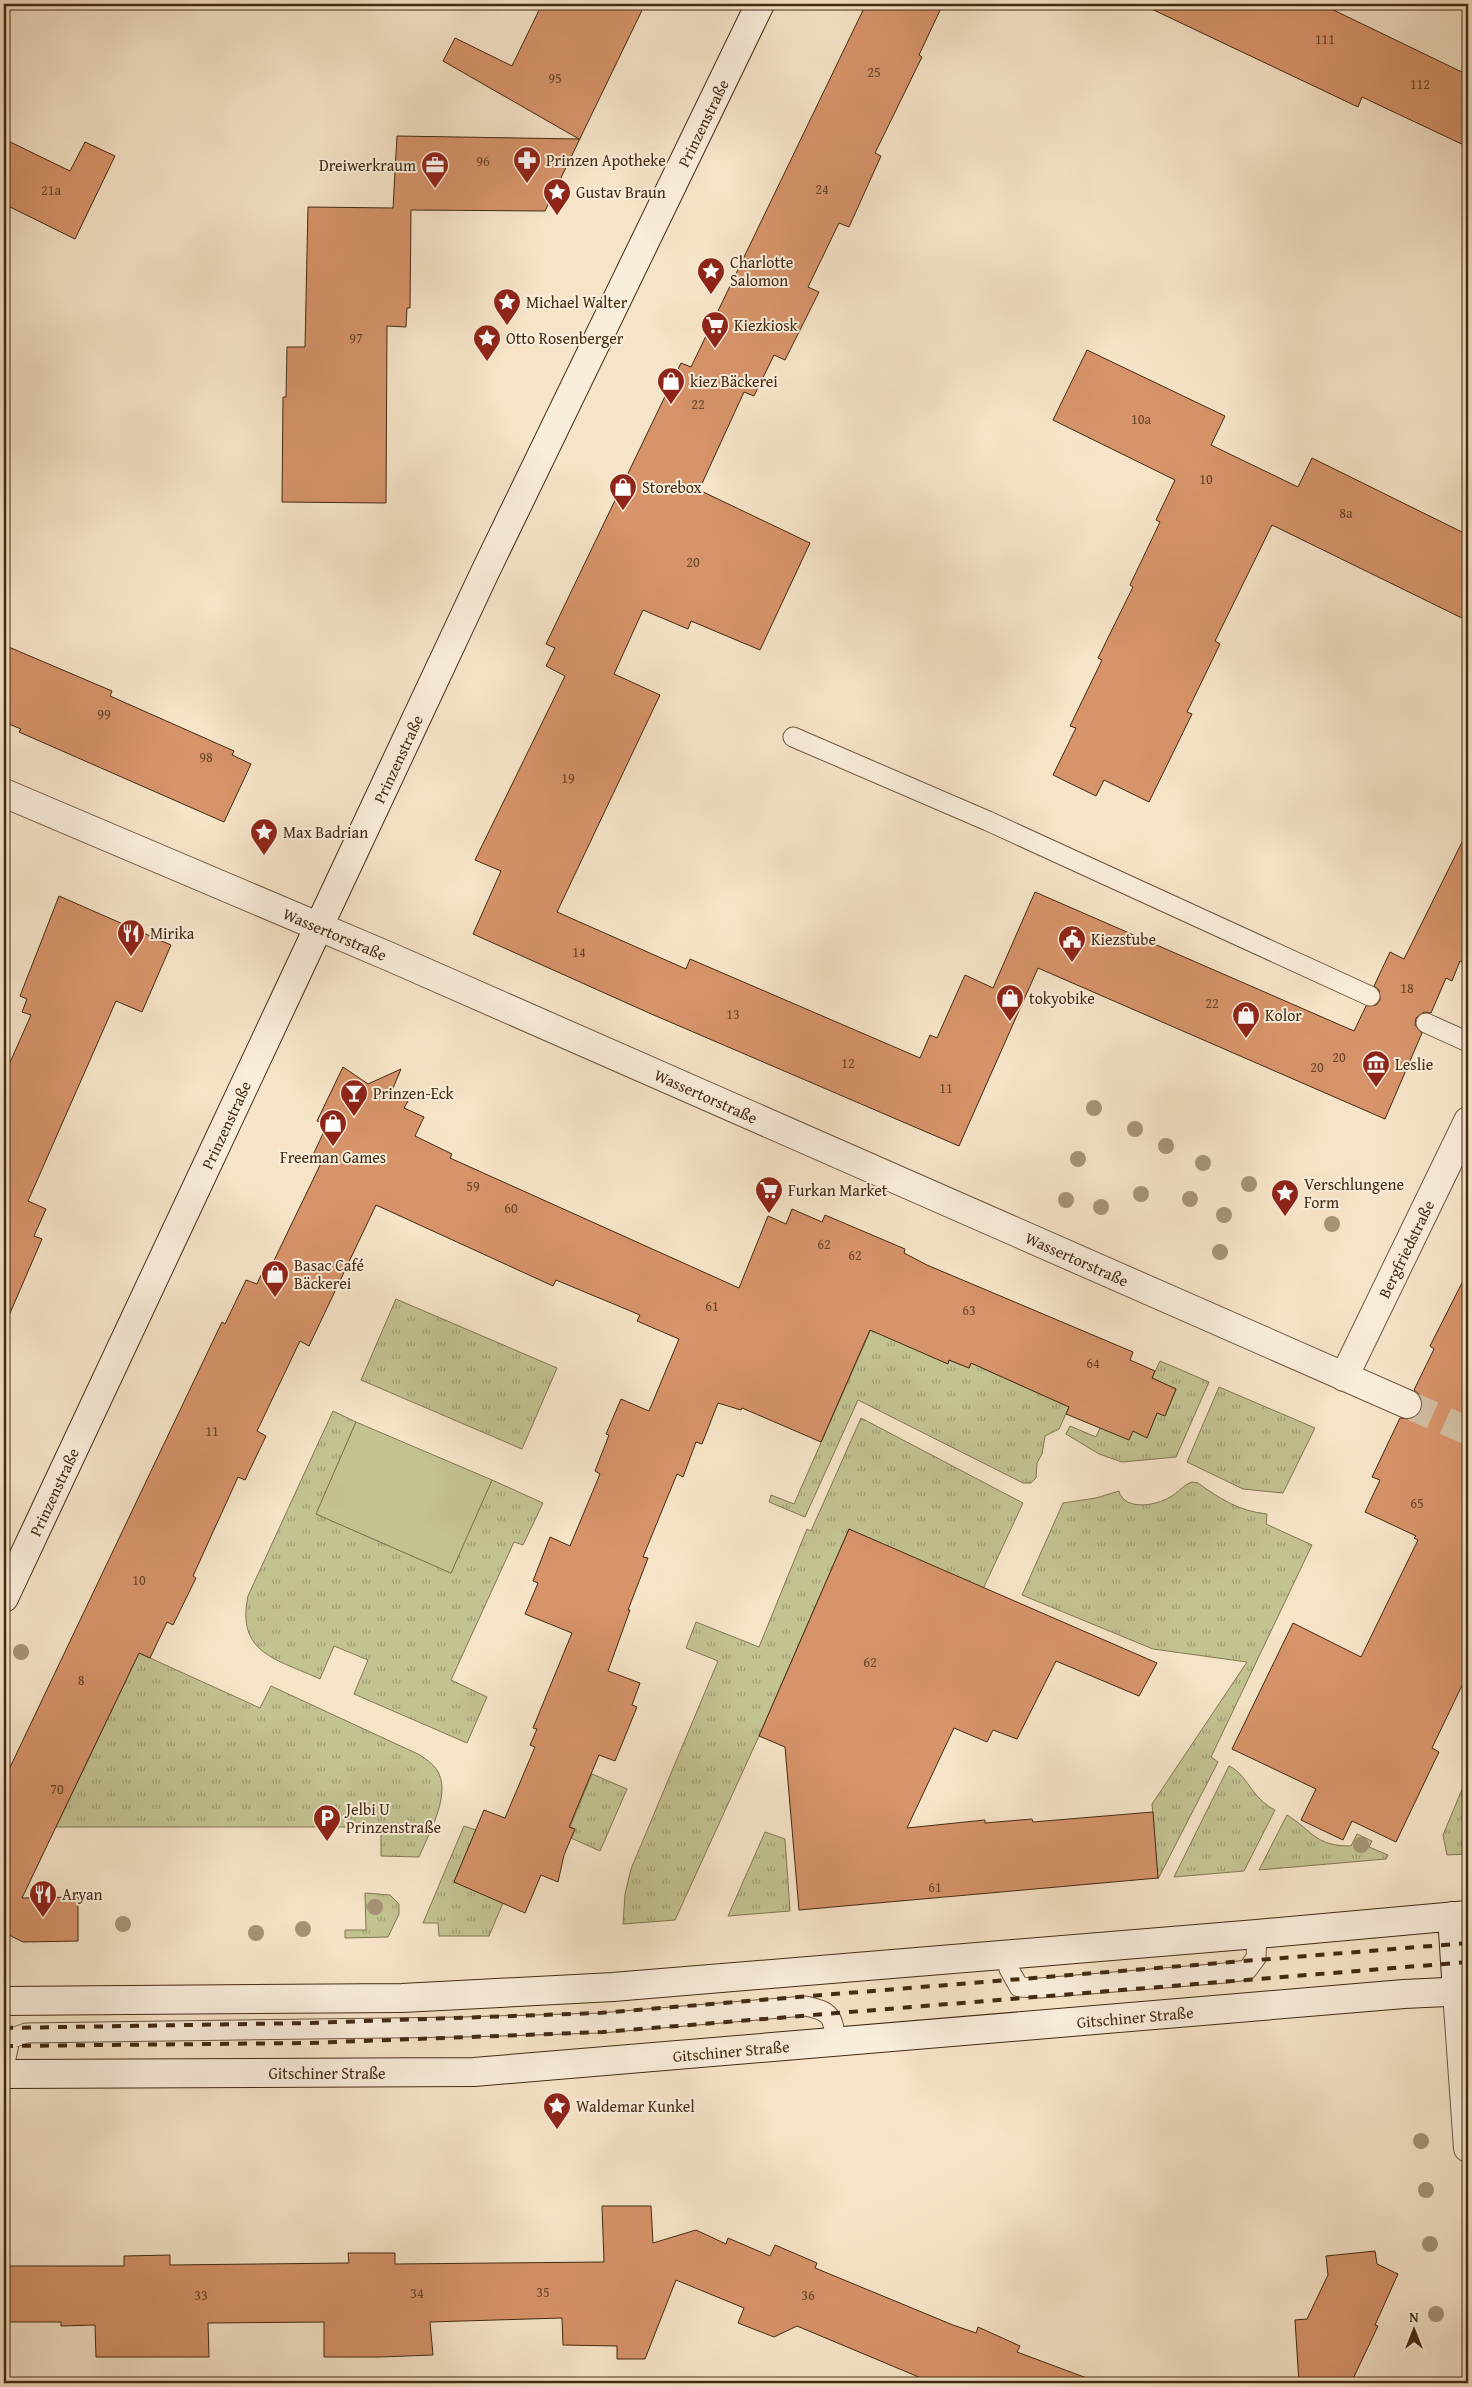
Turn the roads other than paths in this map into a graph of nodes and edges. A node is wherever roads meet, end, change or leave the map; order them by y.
1 (760, 4) edge
2 (793, 737) dead end
3 (4, 793) edge
4 (320, 927) junction
5 (1370, 996) dead end
6 (1426, 1023) dead end
7 (1468, 1042) edge
8 (1468, 1122) edge
9 (1344, 1377) junction
10 (1407, 1404) tunnel mouth
11 (4, 1598) edge
12 (1460, 1915) edge
13 (1257, 1934) junction
14 (1006, 1954) junction
15 (1462, 1992) edge
16 (4, 2001) edge
17 (836, 2042) junction
18 (5, 2074) edge
19 (1468, 2148) edge

1 - 4 main road, Prinzenstraße
2 - 5 lane
3 - 4 main road, Wassertorstraße
4 - 9 main road, Wassertorstraße
4 - 11 main road, Prinzenstraße
6 - 7 lane
8 - 9 main road, Bergfriedstraße
9 - 10 main road, Wassertorstraße
12 - 13 main road
12 - 15 main road
13 - 14 main road
13 - 14 lane
14 - 16 main road
15 - 17 main road, Gitschiner Straße
15 - 19 main road
17 - 18 main road, Gitschiner Straße
17 - 18 lane

